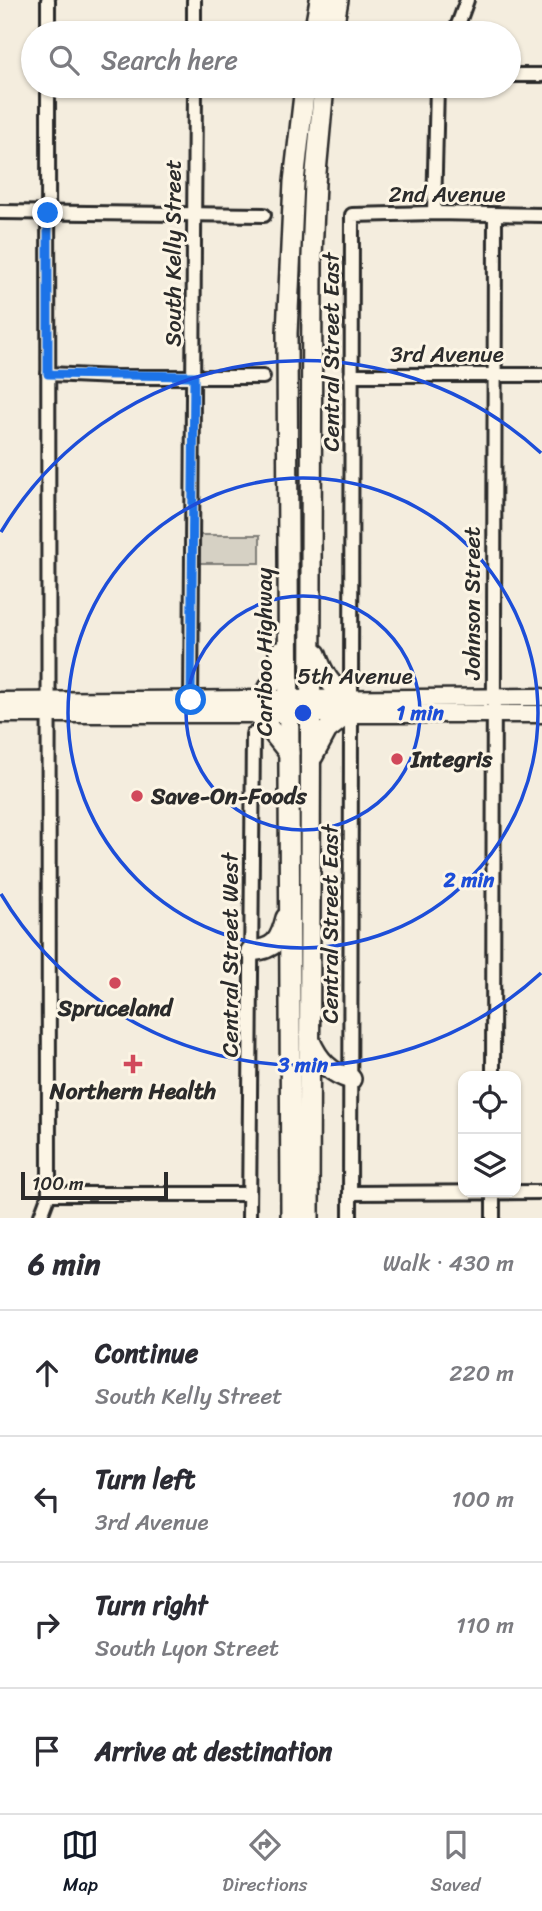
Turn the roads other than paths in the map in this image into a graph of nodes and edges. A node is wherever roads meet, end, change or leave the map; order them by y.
1 (48, 0) edge
2 (194, 0) edge
3 (320, 0) edge
4 (338, 0) edge
5 (467, 0) edge
6 (48, 21) edge
7 (194, 21) edge
8 (316, 21) edge
9 (334, 21) edge
10 (459, 21) edge
11 (521, 75) edge
12 (542, 75) edge
13 (48, 98) edge
14 (195, 98) edge
15 (304, 98) edge
16 (323, 98) edge
17 (438, 98) edge
18 (0, 212) edge
19 (48, 213) junction
20 (434, 213) junction
21 (195, 215) junction
22 (264, 215) dead end
23 (352, 215) joint
24 (495, 215) junction
25 (542, 215) edge
26 (48, 374) junction
27 (351, 375) junction
28 (493, 375) junction
29 (542, 375) edge
30 (194, 376) junction
31 (263, 377) dead end
32 (288, 490) junction
33 (312, 639) junction
34 (542, 697) edge
35 (0, 701) edge
36 (350, 706) junction
37 (493, 706) junction
38 (48, 707) junction
39 (191, 707) junction
40 (260, 707) junction
41 (300, 708) junction
42 (0, 714) edge
43 (542, 714) edge
44 (253, 734) dead end
45 (289, 753) junction
46 (311, 760) junction
47 (289, 903) junction
48 (310, 946) junction
49 (251, 951) junction
50 (310, 1040) junction
51 (493, 1071) edge
52 (351, 1079) junction
53 (458, 1192) edge
54 (521, 1192) edge
55 (542, 1192) edge
56 (351, 1193) junction
57 (49, 1194) junction
58 (249, 1194) junction
59 (493, 1197) edge
60 (40, 1218) edge
61 (250, 1218) edge
62 (290, 1218) edge
63 (309, 1218) edge
64 (351, 1218) edge
65 (493, 1218) edge

1 - 6 street
2 - 7 street
3 - 8 highway
4 - 9 highway
5 - 10 street
11 - 12 street
13 - 19 street
14 - 21 street, South Kelly Street
15 - 32 highway, Cariboo Highway
16 - 33 highway, Cariboo Highway
17 - 20 street
18 - 19 street
19 - 21 street
19 - 26 street
20 - 23 street, 2nd Avenue
20 - 24 street, 2nd Avenue
21 - 22 street
21 - 30 street, South Kelly Street
23 - 27 street, Central Street East
24 - 25 street, 2nd Avenue
24 - 28 street, Johnson Street
26 - 30 street
26 - 38 street
27 - 28 street, 3rd Avenue
27 - 36 street, Central Street East
28 - 29 street, 3rd Avenue
28 - 37 street, Johnson Street
30 - 31 street
30 - 39 street, South Kelly Street
32 - 40 highway
32 - 41 highway, Cariboo Highway
33 - 36 highway
33 - 41 highway, Cariboo Highway
34 - 37 main road, 5th Avenue
35 - 38 main road, 5th Avenue
36 - 37 main road, 5th Avenue
36 - 41 main road, 5th Avenue
36 - 46 highway
36 - 52 street, Central Street East
37 - 43 main road, 5th Avenue
37 - 51 street, Johnson Street
38 - 39 main road, 5th Avenue
38 - 42 main road, 5th Avenue
38 - 57 street
39 - 40 main road, 5th Avenue
40 - 41 main road, 5th Avenue
40 - 45 highway
41 - 45 highway, Cariboo Highway
41 - 46 highway, Cariboo Highway
41 - 48 highway
44 - 49 street, Central Street West
45 - 47 highway, Cariboo Highway
46 - 48 highway, Cariboo Highway
47 - 49 highway
47 - 62 highway, Cariboo Highway
48 - 50 highway, Cariboo Highway
49 - 58 street, Central Street West
50 - 52 highway
50 - 63 highway, Cariboo Highway
52 - 56 street, Central Street East
53 - 56 street
54 - 55 street
56 - 64 street, Central Street East
57 - 58 street
57 - 60 street
58 - 61 street, Central Street West
59 - 65 street

